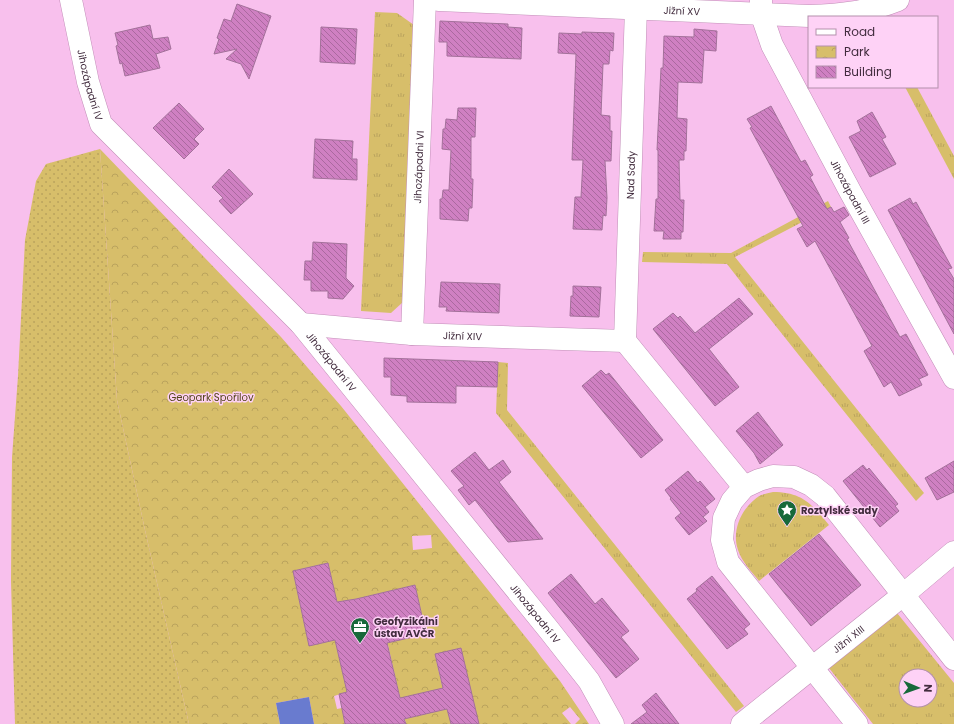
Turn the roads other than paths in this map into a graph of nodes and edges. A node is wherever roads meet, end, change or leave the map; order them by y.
1 (71, 0) edge
2 (425, 0) edge
3 (438, 0) edge
4 (898, 0) edge
5 (518, 2) edge
6 (761, 7) edge
7 (636, 8) junction
8 (301, 324) junction
9 (412, 334) junction
10 (625, 341) junction
11 (954, 378) edge
12 (744, 487) junction
13 (954, 552) edge
14 (903, 595) junction
15 (954, 659) edge
16 (812, 667) junction
17 (613, 724) edge
18 (742, 724) edge
19 (857, 724) edge

1 - 8 street, Jihozápadní IV
2 - 9 street, Jihozápadni VI
3 - 5 street, Jižní XV
4 - 6 street, Jižní XV
5 - 7 street, Jižní XV
6 - 7 street, Jižní XV
6 - 11 street, Jihozápadní III
7 - 10 street, Nad Sady
8 - 9 street, Jižní XIV
8 - 17 street, Jihozápadní IV
9 - 10 street, Jižní XIV
10 - 12 street
12 - 14 street
12 - 16 street
13 - 14 street, Jižní XIII
14 - 15 street
14 - 16 street, Jižní XIII
16 - 18 street, Jižní XIII
16 - 19 street

